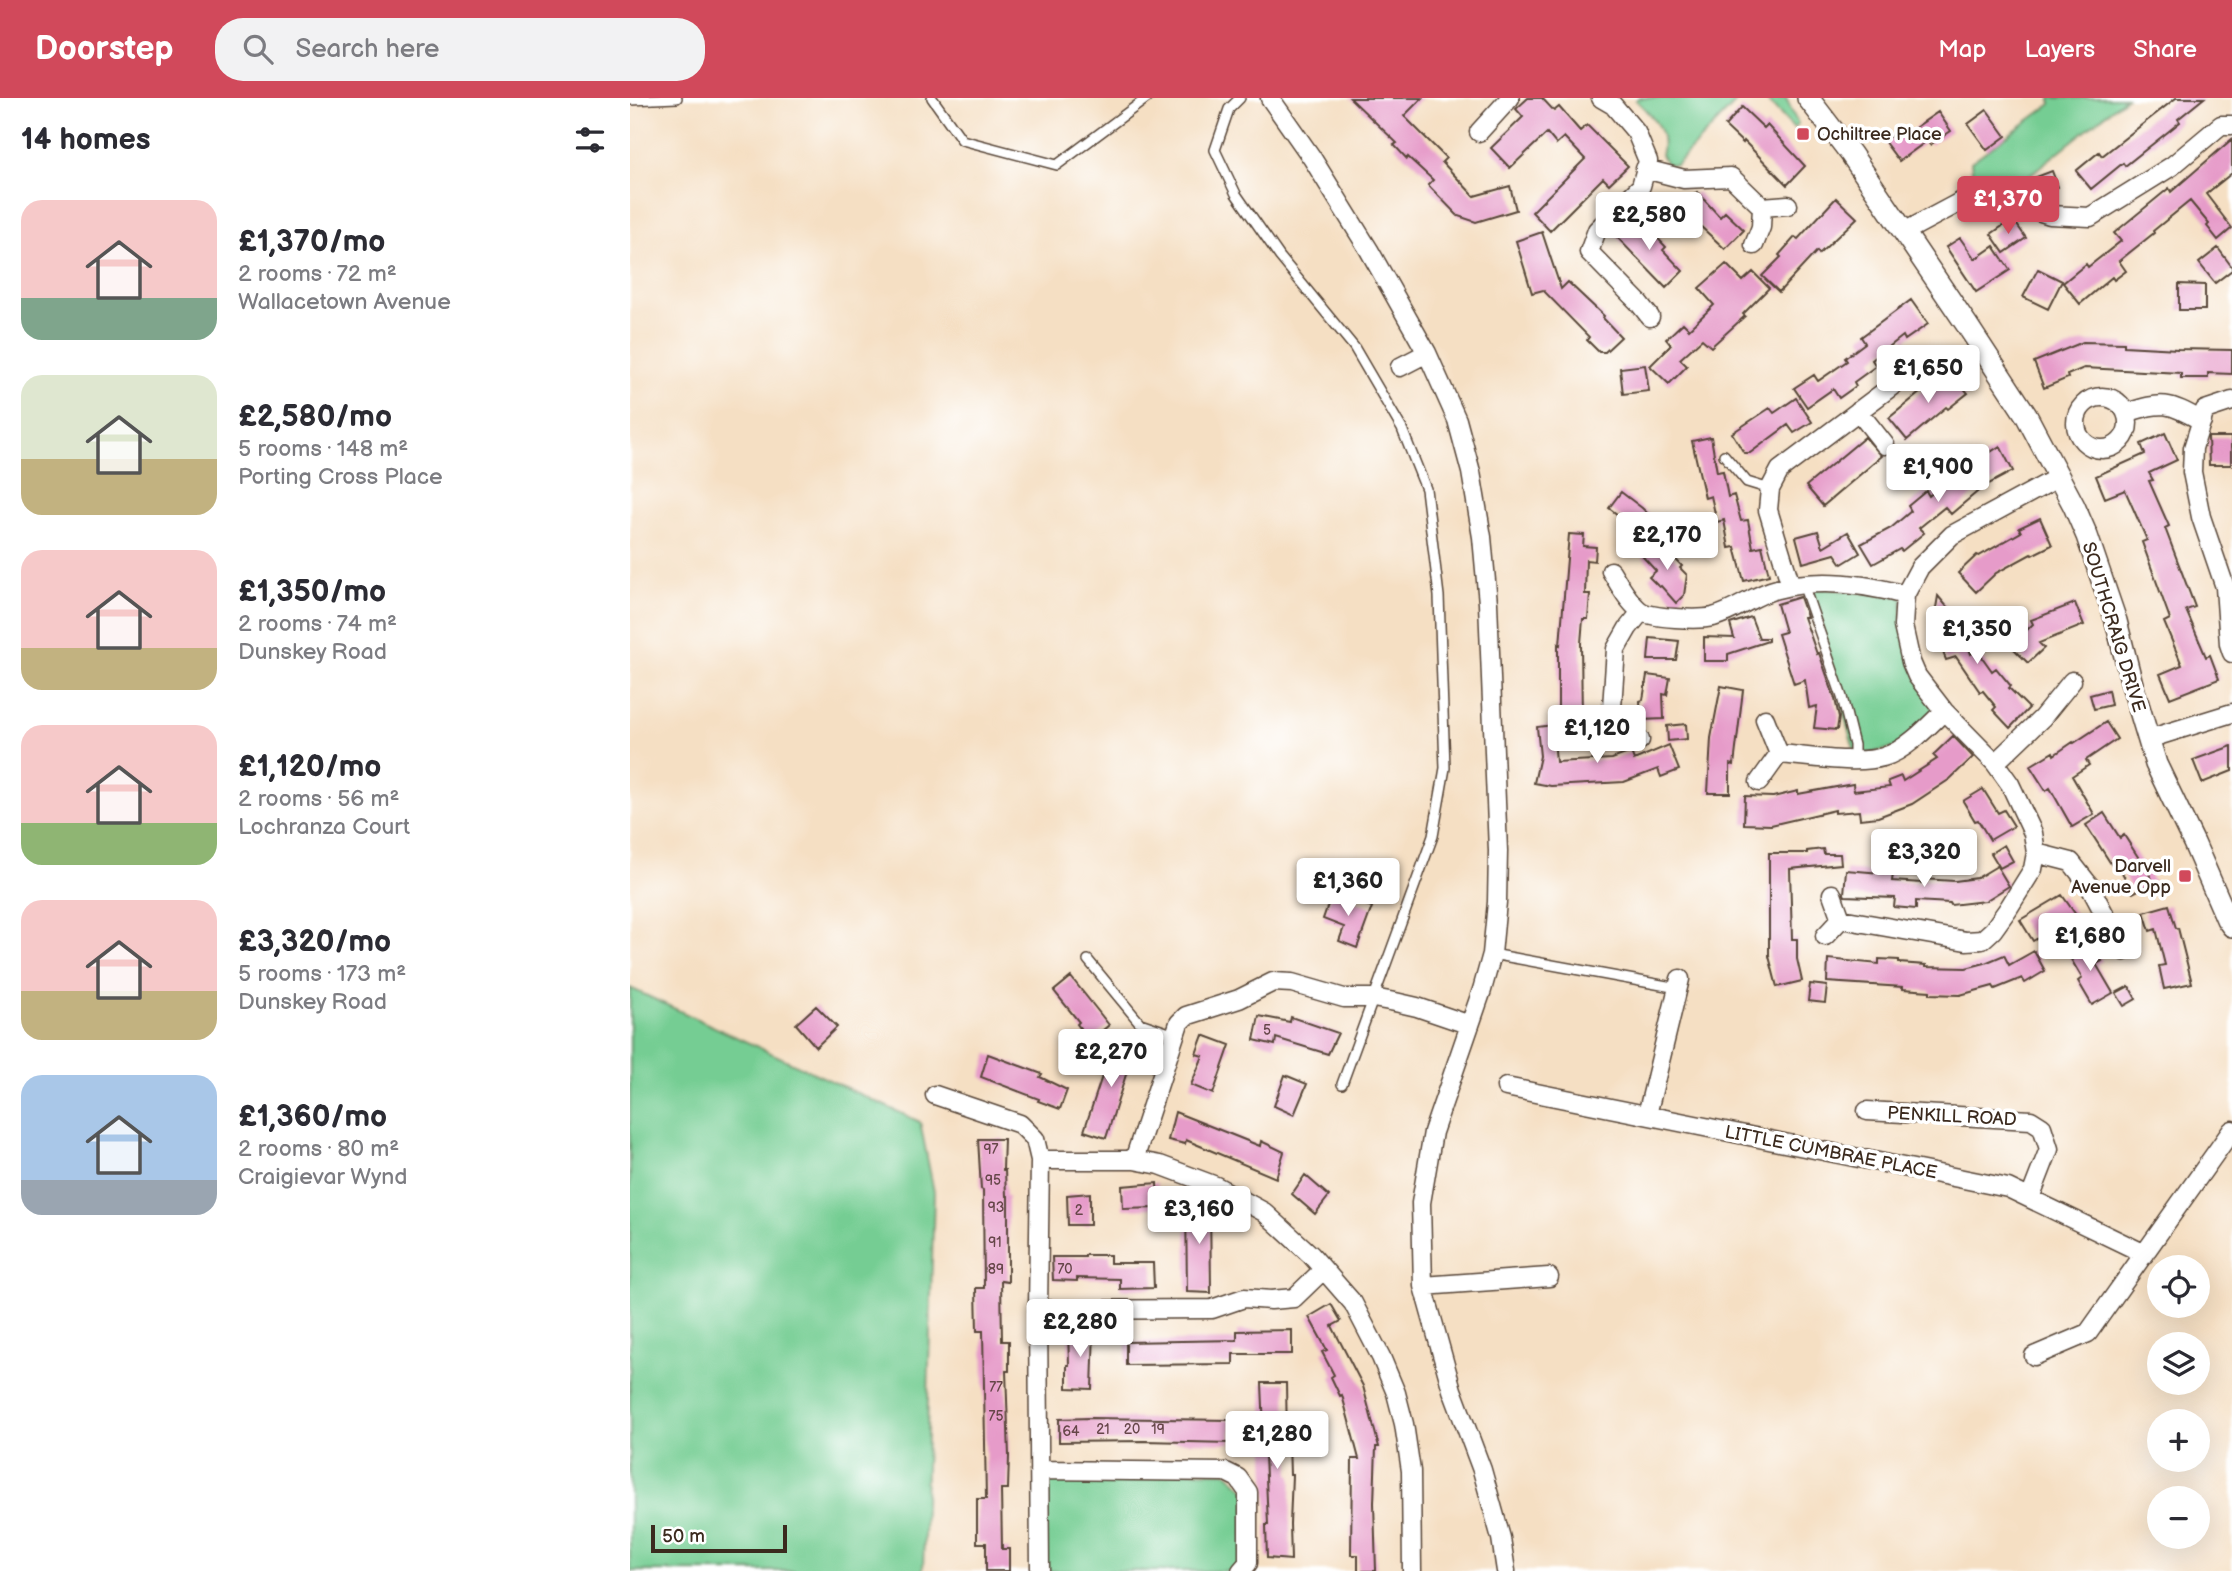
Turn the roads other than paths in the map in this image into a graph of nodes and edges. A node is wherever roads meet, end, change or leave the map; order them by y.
1 (677, 98) edge
2 (932, 98) edge
3 (1147, 98) edge
4 (1240, 98) edge
5 (1270, 98) edge
6 (1510, 98) edge
7 (1601, 98) edge
8 (1808, 98) edge
9 (630, 100) edge
10 (2232, 125) edge
11 (1479, 132) dead end
12 (1645, 169) junction
13 (1788, 205) dead end
14 (1762, 207) junction
15 (1904, 232) junction
16 (1754, 245) dead end
17 (1650, 317) dead end
18 (1427, 353) junction
19 (1400, 367) dead end
20 (1892, 386) dead end
21 (2232, 401) edge
22 (1858, 411) junction
23 (2126, 413) dead end
24 (2202, 421) junction
25 (1885, 445) dead end
26 (1724, 455) dead end
27 (2059, 477) junction
28 (1770, 489) junction
29 (1611, 571) dead end
30 (1797, 585) junction
31 (1905, 595) junction
32 (1641, 612) junction
33 (2232, 653) edge
34 (2072, 681) dead end
35 (1944, 710) junction
36 (2232, 713) edge
37 (1765, 719) dead end
38 (1611, 722) junction
39 (1571, 739) dead end
40 (2148, 739) junction
41 (1640, 740) dead end
42 (1779, 754) junction
43 (1854, 759) junction
44 (1996, 763) junction
45 (1759, 782) dead end
46 (2036, 853) junction
47 (1832, 894) dead end
48 (1841, 919) junction
49 (2232, 926) edge
50 (1825, 936) dead end
51 (2124, 951) dead end
52 (1492, 954) junction
53 (1088, 960) dead end
54 (1679, 984) joint
55 (1373, 998) junction
56 (1470, 1025) junction
57 (1175, 1035) junction
58 (1342, 1084) dead end
59 (1506, 1087) dead end
60 (935, 1095) dead end
61 (1867, 1111) dead end
62 (1647, 1115) junction
63 (2232, 1130) edge
64 (1040, 1160) junction
65 (1134, 1160) junction
66 (2030, 1198) junction
67 (2145, 1254) junction
68 (1323, 1270) junction
69 (1549, 1277) dead end
70 (1423, 1286) junction
71 (1038, 1310) junction
72 (2034, 1356) dead end
73 (1039, 1470) junction
74 (1040, 1571) edge
75 (1241, 1571) edge
76 (1412, 1571) edge
77 (1506, 1571) edge

1 - 9 lane
2 - 3 lane
4 - 55 lane
5 - 18 street
6 - 11 street
7 - 12 street
8 - 15 street, SOUTHCRAIG DRIVE
10 - 15 street
12 - 14 street
12 - 17 street
13 - 14 street
14 - 16 street
15 - 27 street, SOUTHCRAIG DRIVE
18 - 19 street
18 - 52 street
20 - 22 street
21 - 24 street
22 - 25 street
22 - 28 street
23 - 24 street
24 - 33 street
26 - 28 lane
27 - 31 street
27 - 40 street, SOUTHCRAIG DRIVE
28 - 30 street
29 - 32 street
30 - 31 street
30 - 32 street
30 - 43 lane
31 - 35 street
32 - 38 street
34 - 44 street
35 - 43 street
35 - 44 street
36 - 40 street
37 - 42 street
38 - 39 street
38 - 41 street
40 - 49 street, SOUTHCRAIG DRIVE
42 - 43 street
42 - 45 street
44 - 46 street
46 - 48 street
46 - 51 street
47 - 48 street
48 - 50 street
52 - 54 lane
52 - 56 street
53 - 57 lane
54 - 62 street
55 - 56 street
55 - 57 street
55 - 58 lane
56 - 70 street
57 - 65 street
59 - 62 street, LITTLE CUMBRAE PLACE
60 - 64 street
61 - 66 street, PENKILL ROAD
62 - 66 street, LITTLE CUMBRAE PLACE
63 - 67 street
64 - 65 street
64 - 71 street
65 - 68 street
66 - 67 street, LITTLE CUMBRAE PLACE
67 - 72 street
68 - 71 street
68 - 76 street
69 - 70 street
70 - 77 street
71 - 73 street
73 - 74 street
73 - 75 street

